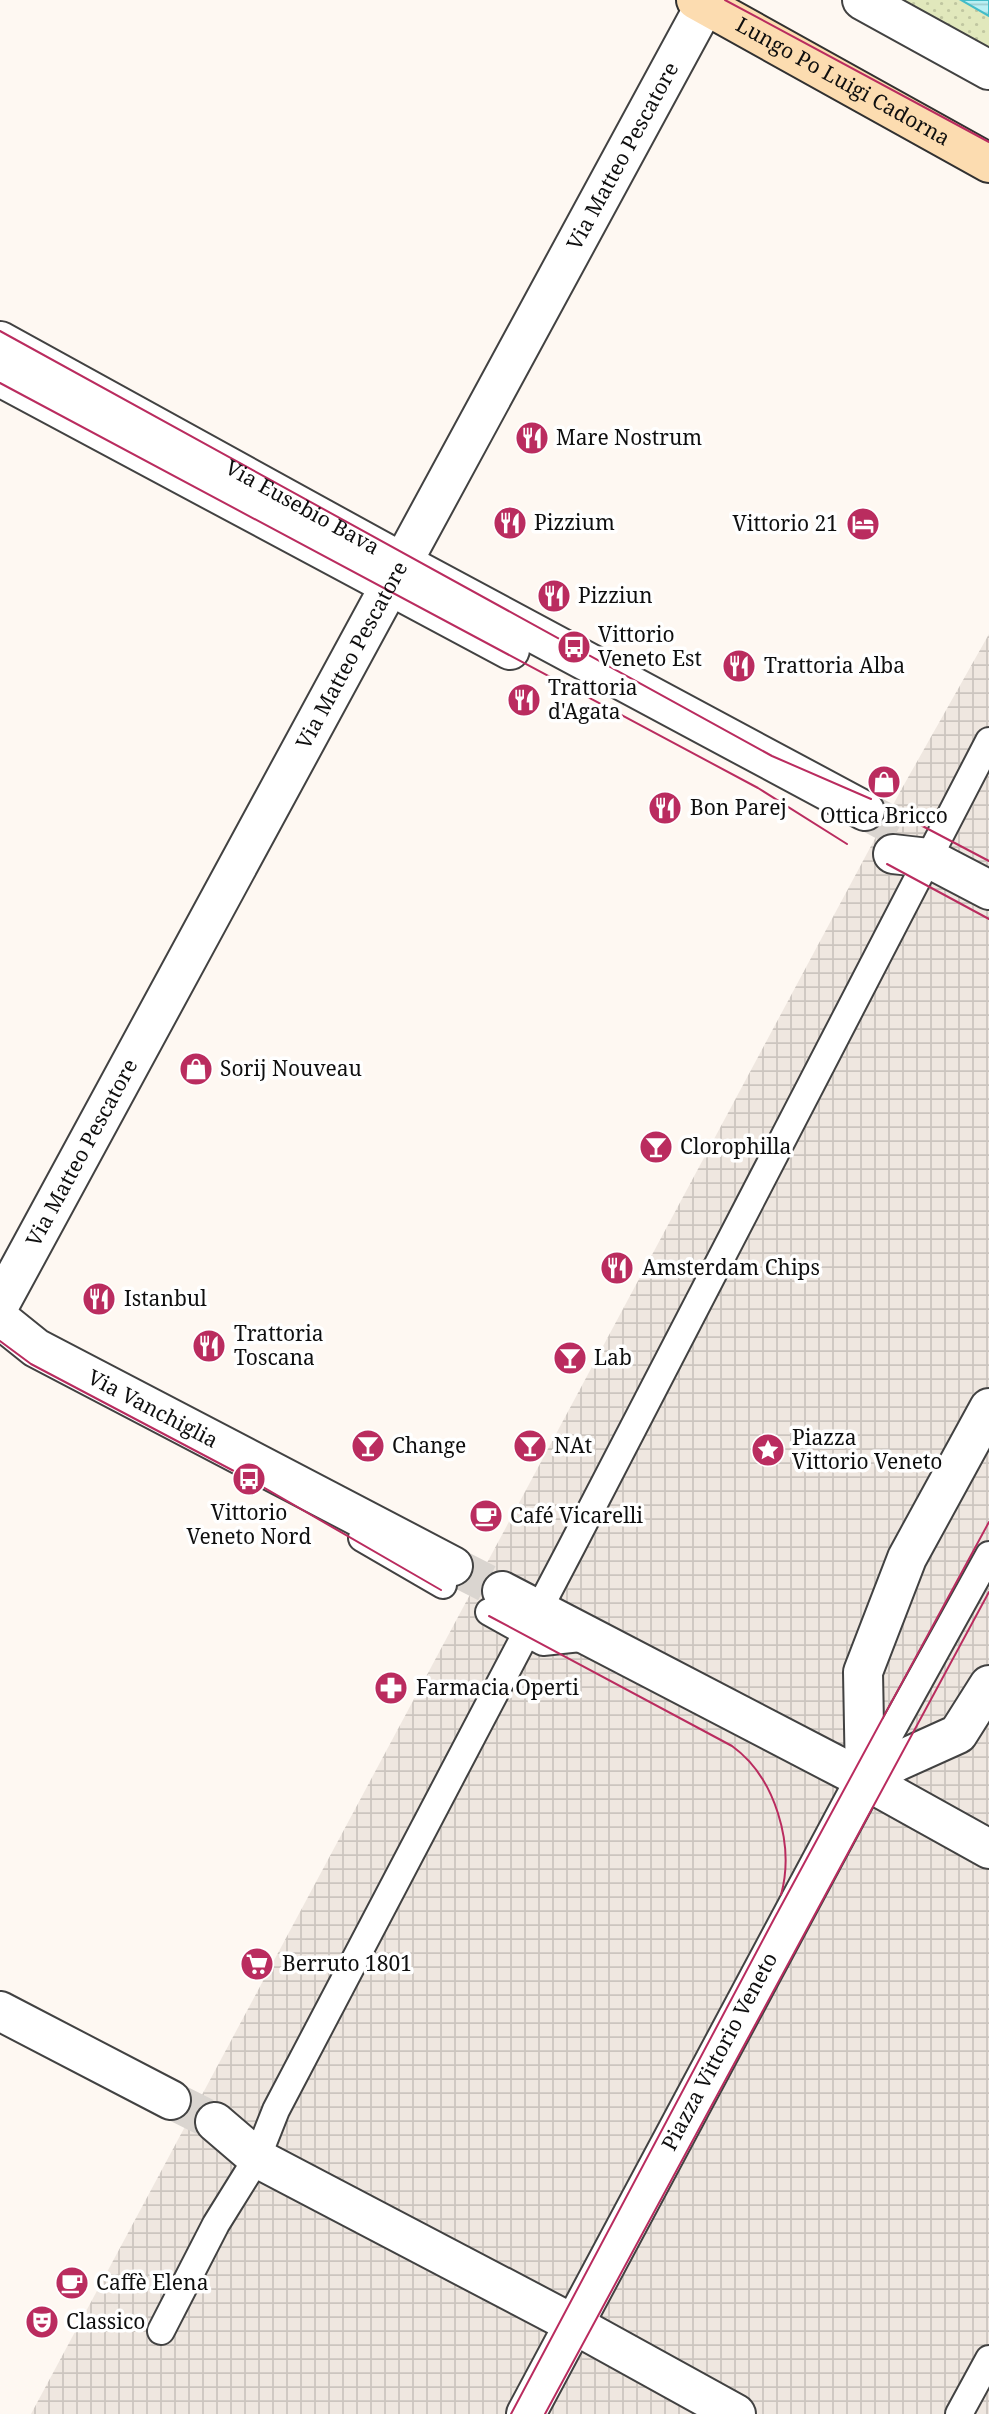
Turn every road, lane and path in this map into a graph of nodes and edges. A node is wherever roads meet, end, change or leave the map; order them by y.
1 (862, 0) edge
2 (701, 2) edge
3 (989, 70) edge
4 (989, 163) edge
5 (0, 341) edge
6 (0, 377) edge
7 (397, 575) junction
8 (989, 741) edge
9 (859, 822) tunnel mouth
10 (909, 848) junction
11 (989, 890) edge
12 (0, 1304) edge
13 (0, 1319) edge
14 (989, 1408) edge
15 (989, 1555) edge
16 (448, 1576) tunnel mouth
17 (496, 1601) tunnel mouth
18 (532, 1621) junction
19 (989, 1685) edge
20 (865, 1780) junction
21 (989, 1849) edge
22 (0, 2011) edge
23 (171, 2100) tunnel mouth
24 (215, 2122) tunnel mouth
25 (257, 2158) junction
26 (575, 2325) junction
27 (161, 2331) dead end
28 (989, 2359) edge
29 (526, 2414) edge
30 (736, 2414) edge
31 (959, 2414) edge

1 - 3 street
2 - 4 main road, Lungo Po Luigi Cadorna
2 - 7 street, Via Matteo Pescatore
5 - 7 street, Via Eusebio Bava
6 - 7 street, Via Eusebio Bava
7 - 9 street, Via Eusebio Bava
7 - 12 street, Via Matteo Pescatore
8 - 10 lane
10 - 11 street
10 - 18 lane
13 - 16 street, Via Vanchiglia
14 - 20 street, Piazza Vittorio Veneto
15 - 20 lane, Piazza Vittorio Veneto
17 - 18 street
18 - 20 street
18 - 25 lane
19 - 20 street
20 - 21 street
20 - 26 street, Piazza Vittorio Veneto
22 - 23 street
24 - 25 street
25 - 26 street
25 - 27 lane
26 - 29 street, Piazza Vittorio Veneto
26 - 30 street
28 - 31 lane

